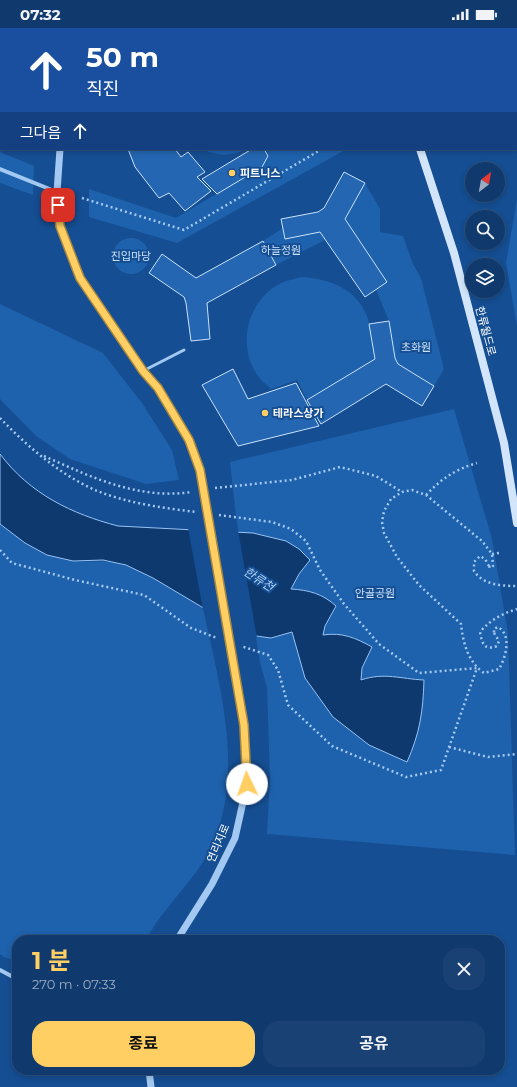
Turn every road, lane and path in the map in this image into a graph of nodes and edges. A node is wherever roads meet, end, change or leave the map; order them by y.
1 (60, 150) edge
2 (320, 150) edge
3 (420, 150) edge
4 (0, 169) edge
5 (57, 192) junction
6 (82, 198) dead end
7 (184, 350) dead end
8 (143, 371) junction
9 (0, 418) edge
10 (39, 454) junction
11 (477, 463) dead end
12 (210, 489) dead end
13 (196, 491) dead end
14 (402, 492) junction
15 (426, 494) junction
16 (197, 512) dead end
17 (213, 514) dead end
18 (517, 523) edge
19 (0, 550) edge
20 (499, 553) dead end
21 (492, 554) junction
22 (517, 586) edge
23 (517, 609) edge
24 (219, 638) dead end
25 (240, 645) dead end
26 (477, 668) junction
27 (449, 747) junction
28 (517, 754) edge
29 (180, 935) edge
30 (0, 970) edge
31 (12, 977) edge
32 (150, 1075) edge
33 (151, 1087) edge

1 - 5 street
2 - 6 path
3 - 18 main road, 한류월드로
4 - 5 street
5 - 8 street
7 - 8 lane
8 - 29 street, 연리지로, bridge
9 - 10 path
10 - 13 path
10 - 16 path
11 - 15 path
12 - 14 path
14 - 15 path
14 - 26 path
15 - 21 path
17 - 26 path
19 - 24 path
20 - 21 path
21 - 22 path, bridge
23 - 26 path, bridge
25 - 27 path
26 - 27 path
27 - 28 path
30 - 31 street
32 - 33 street

